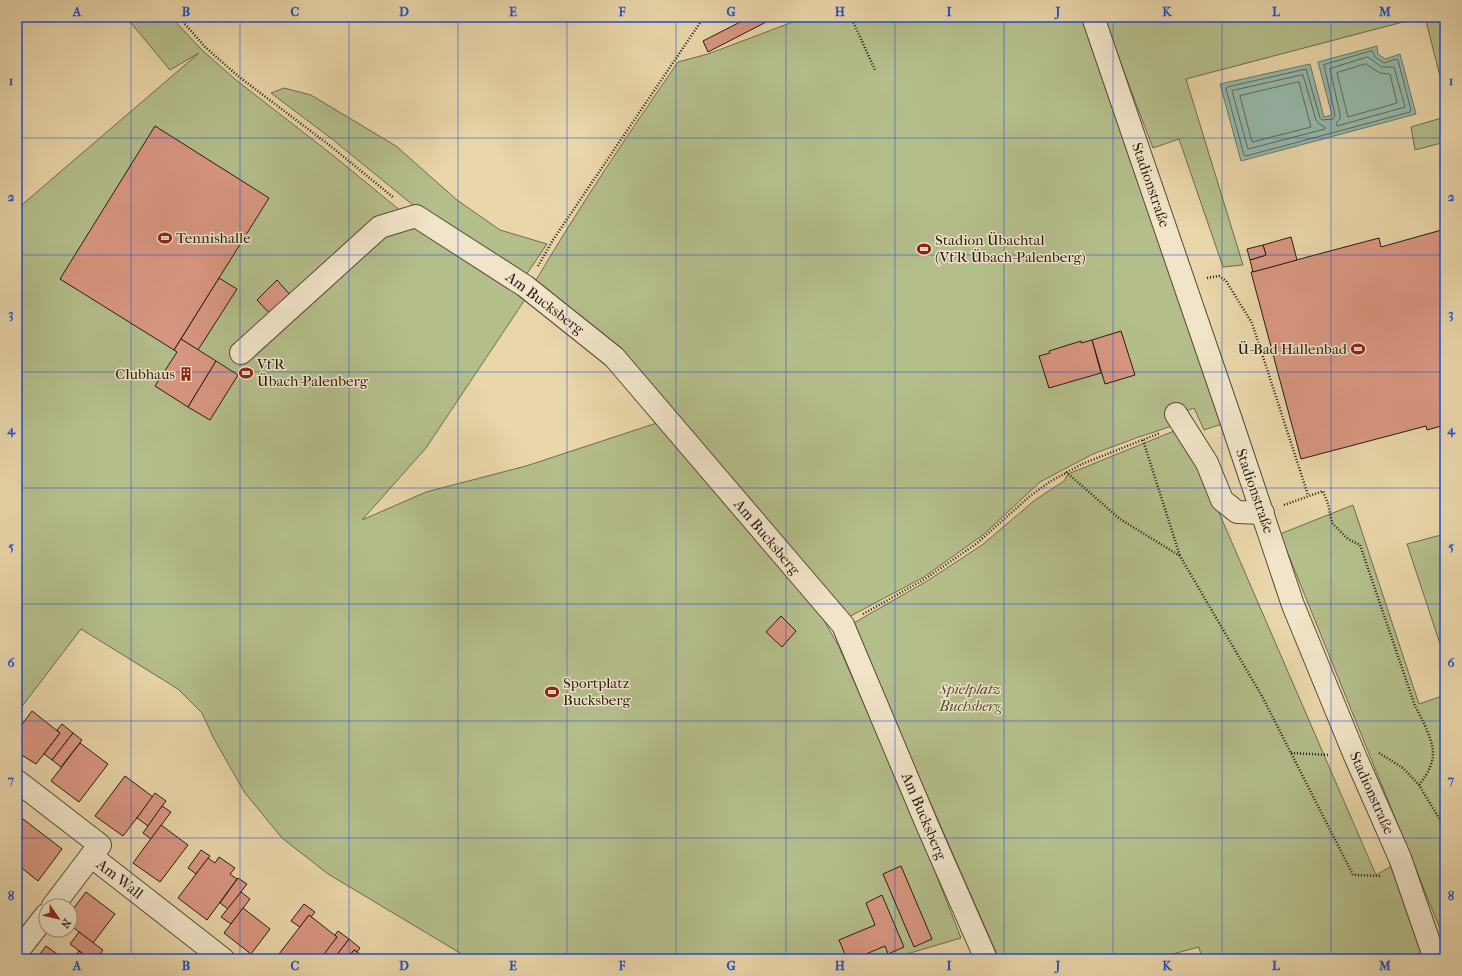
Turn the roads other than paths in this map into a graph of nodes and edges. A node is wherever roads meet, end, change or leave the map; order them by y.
1 (1093, 17) edge
2 (242, 353) dead end
3 (1176, 414) dead end
4 (1263, 513) junction
5 (17, 781) edge
6 (91, 856) junction
7 (59, 898) edge
8 (38, 925) edge
9 (17, 952) edge
10 (223, 959) edge
11 (986, 959) edge
12 (1436, 959) edge

1 - 4 street, Stadionstraße
2 - 11 street, Am Bucksberg
3 - 4 street
4 - 12 street, Stadionstraße
5 - 6 street, Am Wall
6 - 7 street
6 - 10 street, Am Wall
8 - 9 street

